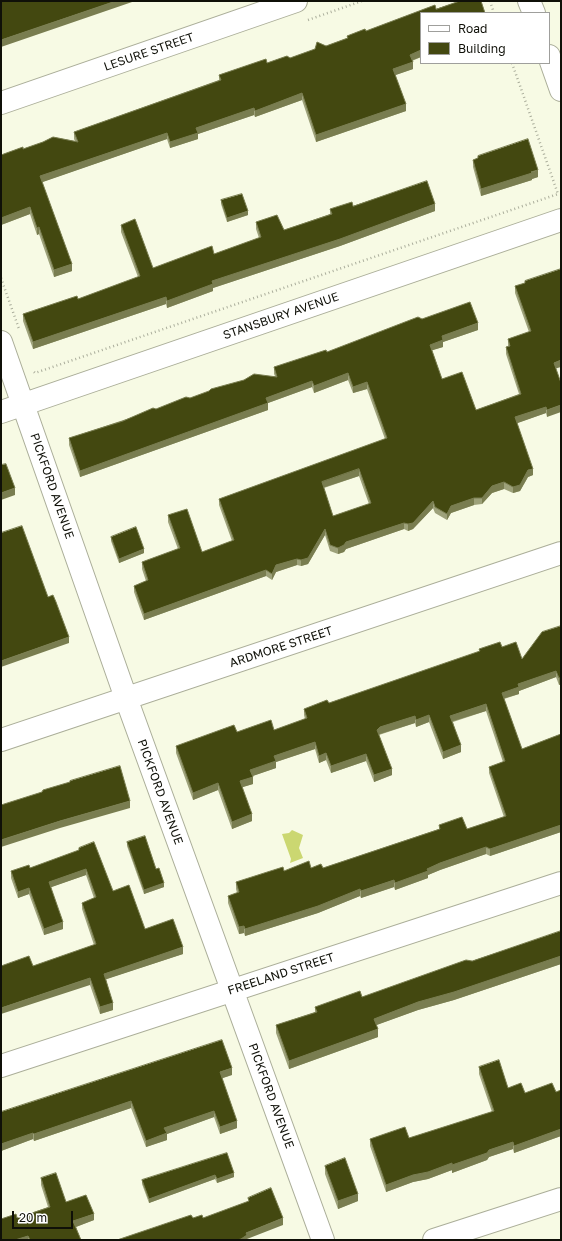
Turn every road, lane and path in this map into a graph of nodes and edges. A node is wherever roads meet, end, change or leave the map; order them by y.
1 (296, 1) edge
2 (490, 1) edge
3 (529, 1) edge
4 (494, 12) edge
5 (534, 12) edge
6 (550, 59) edge
7 (512, 64) edge
8 (561, 90) edge
9 (1, 102) edge
10 (560, 193) edge
11 (561, 220) edge
12 (1, 278) edge
13 (22, 336) dead end
14 (1, 342) edge
15 (32, 366) dead end
16 (24, 404) junction
17 (1, 412) edge
18 (561, 553) edge
19 (126, 698) junction
20 (1, 740) edge
21 (561, 883) edge
22 (232, 990) junction
23 (1, 1066) edge
24 (561, 1199) edge
25 (323, 1240) edge
26 (434, 1240) edge

1 - 9 street, LESURE STREET
2 - 4 path
3 - 5 street
6 - 8 street
7 - 10 path
10 - 15 path
11 - 16 street, STANSBURY AVENUE
12 - 13 path
14 - 16 street, PICKFORD AVENUE
16 - 17 street, STANSBURY AVENUE
16 - 19 street, PICKFORD AVENUE
18 - 19 street, ARDMORE STREET
19 - 20 street, ARDMORE STREET
19 - 22 street, PICKFORD AVENUE
21 - 22 street, FREELAND STREET
22 - 23 street, FREELAND STREET
22 - 25 street, PICKFORD AVENUE
24 - 26 street

